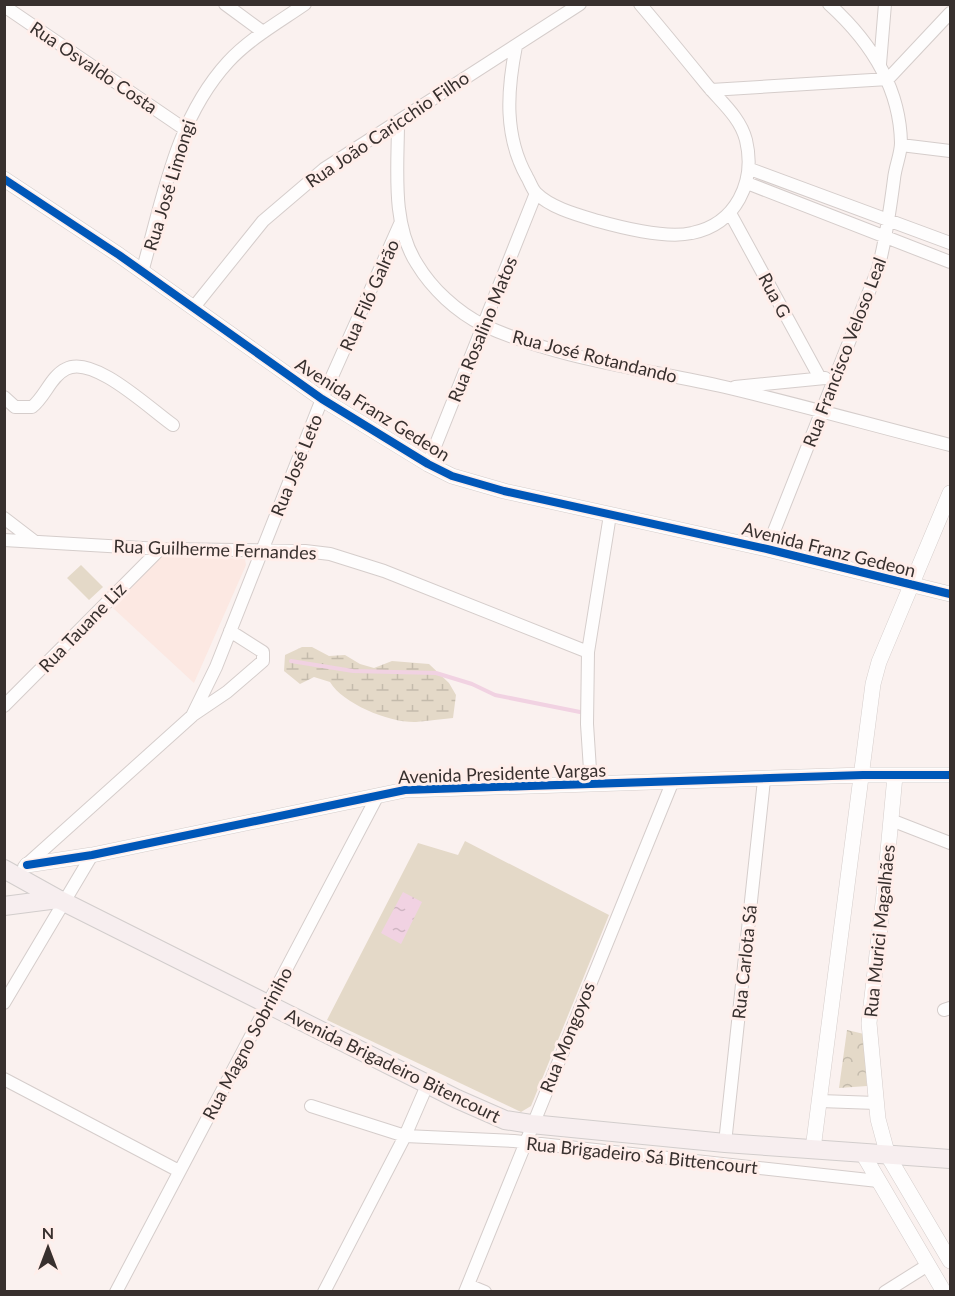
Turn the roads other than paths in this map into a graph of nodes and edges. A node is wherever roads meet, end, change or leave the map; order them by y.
1 (225, 4) edge
2 (304, 4) edge
3 (580, 4) edge
4 (640, 4) edge
5 (829, 4) edge
6 (885, 4) edge
7 (9, 10) edge
8 (951, 13) edge
9 (263, 33) junction
10 (516, 46) junction
11 (880, 64) junction
12 (888, 79) junction
13 (711, 90) junction
14 (398, 122) junction
15 (183, 128) junction
16 (901, 145) junction
17 (951, 151) edge
18 (750, 169) junction
19 (4, 179) edge
20 (747, 183) junction
21 (536, 194) junction
22 (730, 213) junction
23 (889, 222) junction
24 (400, 224) junction
25 (886, 239) junction
26 (951, 243) edge
27 (951, 262) edge
28 (142, 272) junction
29 (194, 308) junction
30 (483, 324) junction
31 (820, 378) junction
32 (836, 379) junction
33 (728, 388) junction
34 (4, 397) edge
35 (322, 399) junction
36 (821, 413) junction
37 (172, 425) dead end
38 (951, 445) edge
39 (428, 464) junction
40 (951, 493) edge
41 (610, 515) junction
42 (4, 519) edge
43 (4, 540) edge
44 (34, 541) junction
45 (160, 549) junction
46 (767, 549) junction
47 (261, 550) junction
48 (911, 585) junction
49 (951, 594) edge
50 (230, 631) junction
51 (588, 652) junction
52 (4, 706) edge
53 (192, 716) junction
54 (863, 775) junction
55 (951, 775) edge
56 (895, 776) junction
57 (764, 780) junction
58 (672, 783) junction
59 (591, 785) junction
60 (378, 795) junction
61 (891, 820) junction
62 (951, 843) edge
63 (92, 855) junction
64 (15, 870) edge
65 (62, 901) junction
66 (4, 906) edge
67 (4, 1003) edge
68 (268, 1003) junction
69 (4, 1079) edge
70 (428, 1083) junction
71 (820, 1101) junction
72 (876, 1103) junction
73 (311, 1106) dead end
74 (531, 1124) junction
75 (405, 1136) junction
76 (524, 1143) junction
77 (725, 1143) junction
78 (813, 1149) junction
79 (863, 1154) junction
80 (888, 1156) junction
81 (951, 1159) edge
82 (179, 1171) junction
83 (878, 1181) junction
84 (951, 1261) edge
85 (928, 1264) junction
86 (945, 1282) edge
87 (466, 1288) edge
88 (116, 1292) edge
89 (324, 1292) edge
90 (485, 1292) edge
91 (885, 1292) edge

1 - 9 street
2 - 9 street, Rua José Limongi
3 - 10 street, Rua João Caricchio Filho
4 - 13 street
5 - 11 street
6 - 11 street
7 - 15 street, Rua Osvaldo Costa
8 - 12 street
9 - 15 street, Rua José Limongi
10 - 14 street, Rua João Caricchio Filho
10 - 21 street
11 - 12 street
12 - 13 street
12 - 16 street, Rua Francisco Veloso Leal
13 - 18 street
14 - 24 street, Rua José Rotandando
14 - 29 street, Rua João Caricchio Filho
15 - 28 street, Rua José Limongi
16 - 17 street
16 - 23 street, Rua Francisco Veloso Leal
18 - 20 street
18 - 23 street
19 - 28 street, Avenida Franz Gedeon
20 - 22 street
20 - 25 street
21 - 22 street
21 - 30 street, Rua Rosalino Matos
22 - 31 street, Rua G
23 - 25 street, Rua Francisco Veloso Leal
23 - 26 street
24 - 30 street, Rua José Rotandando
24 - 35 street, Rua Filó Galrão
25 - 27 street
25 - 32 street, Rua Francisco Veloso Leal
28 - 29 street, Avenida Franz Gedeon
29 - 35 street, Avenida Franz Gedeon
30 - 33 street, Rua José Rotandando
30 - 39 street, Rua Rosalino Matos
31 - 32 street, Rua José Rotandando
31 - 33 street, Rua José Rotandando
32 - 36 street, Rua Francisco Veloso Leal
33 - 36 street, Rua José Rotandando
34 - 37 street
35 - 39 street, Avenida Franz Gedeon
35 - 47 street, Rua José Leto
36 - 38 street, Rua José Rotandando
36 - 46 street, Rua Francisco Veloso Leal
39 - 41 street, Avenida Franz Gedeon
40 - 48 street, Rua Murici Magalhães
41 - 46 street, Avenida Franz Gedeon
41 - 51 street
42 - 44 street
43 - 44 street, Rua Guilherme Fernandes
44 - 45 street, Rua Guilherme Fernandes
45 - 47 street, Rua Guilherme Fernandes
45 - 52 street, Rua Tauane Liz
46 - 48 street, Avenida Franz Gedeon
47 - 50 street, Rua José Leto
47 - 51 street, Rua Guilherme Fernandes
48 - 49 street, Avenida Franz Gedeon
48 - 54 street, Rua Murici Magalhães
50 - 53 street, Rua José Leto
50 - 53 street, Rua José Leto
51 - 59 street
53 - 64 street, Rua José Leto
54 - 56 street, Avenida Presidente Vargas
54 - 57 street, Avenida Presidente Vargas
54 - 71 street, Rua Murici Magalhães
55 - 56 street, Avenida Presidente Vargas
56 - 61 street, Rua Murici Magalhães
57 - 58 street, Avenida Presidente Vargas
57 - 77 street, Rua Carlota Sá
58 - 59 street, Avenida Presidente Vargas
58 - 74 street, Rua Mongoyos
59 - 60 street, Avenida Presidente Vargas
60 - 63 street, Avenida Presidente Vargas
60 - 68 street, Rua Magno Sobriniho
61 - 62 street
61 - 72 street, Rua Murici Magalhães
63 - 64 street, Avenida Presidente Vargas
63 - 65 street
64 - 65 main road, Avenida Brigadeiro Bitencourt
65 - 66 main road
65 - 67 street
65 - 68 main road, Avenida Brigadeiro Bitencourt
68 - 70 main road, Avenida Brigadeiro Bitencourt
68 - 82 street, Rua Magno Sobriniho
69 - 82 street
70 - 74 main road, Avenida Brigadeiro Bitencourt
70 - 75 street
71 - 72 street
71 - 78 street, Rua Murici Magalhães
72 - 80 street, Rua Murici Magalhães
73 - 75 street, Rua Brigadeiro Sá Bittencourt
74 - 76 street, Rua Mongoyos
74 - 77 main road, Avenida Brigadeiro Bitencourt
75 - 76 street, Rua Brigadeiro Sá Bittencourt
75 - 89 street
76 - 83 street, Rua Brigadeiro Sá Bittencourt
76 - 87 street, Rua Mongoyos
77 - 78 main road, Avenida Brigadeiro Bitencourt
78 - 79 main road, Avenida Brigadeiro Bitencourt
79 - 80 main road, Avenida Brigadeiro Bitencourt
79 - 83 street
80 - 81 main road, Avenida Brigadeiro Bitencourt
80 - 84 street, Rua Murici Magalhães
82 - 88 street, Rua Magno Sobriniho
83 - 85 street
85 - 86 street
85 - 91 street
87 - 90 street

